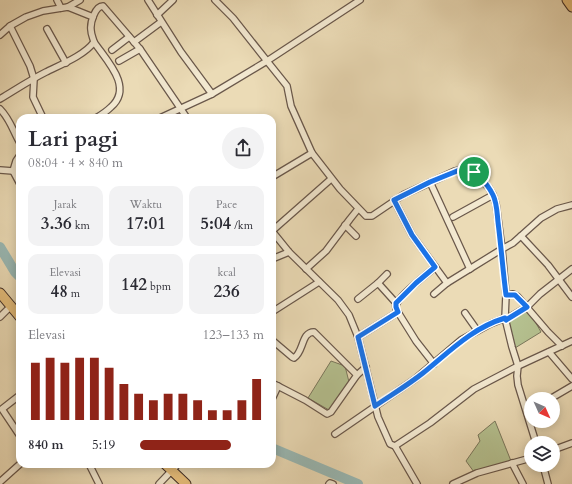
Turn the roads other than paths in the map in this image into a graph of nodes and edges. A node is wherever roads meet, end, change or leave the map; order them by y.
1 (57, 0) edge
2 (80, 0) edge
3 (105, 0) edge
4 (148, 0) edge
5 (173, 0) edge
6 (215, 0) edge
7 (360, 0) edge
8 (567, 0) edge
9 (100, 6) junction
10 (572, 7) edge
11 (61, 8) junction
12 (68, 8) junction
13 (157, 15) junction
14 (94, 17) junction
15 (161, 22) junction
16 (10, 26) junction
17 (47, 29) dead end
18 (0, 35) edge
19 (132, 39) junction
20 (94, 42) junction
21 (140, 49) junction
22 (112, 50) dead end
23 (119, 61) dead end
24 (267, 61) junction
25 (66, 63) junction
26 (34, 79) junction
27 (212, 94) junction
28 (0, 99) edge
29 (0, 109) edge
30 (180, 109) junction
31 (41, 114) edge
32 (101, 114) edge
33 (169, 114) edge
34 (184, 114) edge
35 (16, 136) edge
36 (312, 153) junction
37 (16, 161) edge
38 (0, 170) edge
39 (13, 171) junction
40 (276, 175) edge
41 (16, 177) edge
42 (331, 179) junction
43 (430, 182) junction
44 (493, 195) junction
45 (394, 200) junction
46 (572, 205) edge
47 (358, 209) junction
48 (453, 217) dead end
49 (345, 225) junction
50 (276, 227) edge
51 (276, 236) edge
52 (356, 236) dead end
53 (521, 236) junction
54 (502, 249) junction
55 (289, 252) junction
56 (276, 257) edge
57 (435, 267) junction
58 (306, 269) junction
59 (470, 269) junction
60 (572, 270) edge
61 (387, 274) dead end
62 (559, 279) junction
63 (319, 282) junction
64 (378, 283) junction
65 (447, 283) junction
66 (0, 293) edge
67 (434, 294) dead end
68 (506, 295) junction
69 (572, 296) edge
70 (358, 299) dead end
71 (396, 303) junction
72 (11, 306) junction
73 (527, 307) junction
74 (276, 309) edge
75 (16, 312) edge
76 (398, 312) junction
77 (465, 313) dead end
78 (0, 317) edge
79 (505, 319) junction
80 (477, 330) junction
81 (358, 337) junction
82 (572, 341) edge
83 (276, 343) edge
84 (562, 346) junction
85 (549, 352) junction
86 (434, 364) junction
87 (518, 366) junction
88 (366, 367) junction
89 (357, 375) junction
90 (572, 379) edge
91 (276, 385) edge
92 (572, 386) edge
93 (560, 393) edge
94 (16, 398) edge
95 (524, 400) edge
96 (375, 406) junction
97 (1, 410) edge
98 (16, 431) edge
99 (335, 434) dead end
100 (572, 443) edge
101 (394, 446) junction
102 (560, 447) edge
103 (524, 460) edge
104 (512, 463) junction
105 (16, 468) edge
106 (91, 468) edge
107 (174, 468) edge
108 (176, 468) edge
109 (544, 472) edge
110 (0, 482) edge
111 (98, 484) edge
112 (159, 484) edge
113 (186, 484) edge
114 (329, 484) edge
115 (333, 484) edge
116 (417, 484) edge
117 (453, 484) edge
118 (523, 484) edge
119 (547, 484) edge

1 - 11 street
2 - 12 street
3 - 9 street
4 - 13 street
5 - 13 street
6 - 24 street
7 - 24 street
8 - 10 main road
9 - 14 street
9 - 19 street
11 - 12 street
11 - 16 street
12 - 14 street
13 - 15 street
14 - 20 street
15 - 19 street
15 - 27 street
16 - 18 street
16 - 26 street
17 - 25 street
19 - 21 street
19 - 22 street
20 - 25 street
20 - 32 street
21 - 23 street
21 - 30 street
24 - 27 street
24 - 36 street
25 - 26 street
26 - 28 street
26 - 31 street
27 - 30 street
29 - 35 street
30 - 33 street
30 - 34 street
36 - 40 street
36 - 42 street
37 - 39 street
38 - 39 street
39 - 41 street
42 - 47 street
42 - 50 street
43 - 44 street
43 - 45 street
43 - 59 street
44 - 48 street
44 - 54 street
45 - 47 street
45 - 57 street
46 - 53 street
47 - 49 street
49 - 52 street
49 - 58 street
51 - 55 street
53 - 54 street
53 - 62 street
54 - 59 street
54 - 68 street
55 - 56 street
55 - 58 street
57 - 65 street
57 - 71 street
58 - 63 street
59 - 65 street
60 - 62 street
61 - 64 street
62 - 69 street
62 - 73 street
63 - 74 street
63 - 81 street
64 - 70 street
64 - 71 street
65 - 67 street
66 - 72 main road
68 - 73 street
68 - 79 street
71 - 76 street
72 - 75 main road
72 - 78 street
73 - 79 street
73 - 84 street
76 - 81 street
76 - 86 street
77 - 80 street
79 - 80 street
79 - 87 street
80 - 86 street
81 - 88 street
82 - 84 street
83 - 89 street
84 - 85 street
85 - 87 street
85 - 90 street
86 - 96 street
87 - 95 street
87 - 101 street
88 - 89 street
88 - 96 street
89 - 91 street
92 - 93 street
94 - 97 street
96 - 99 street
96 - 101 street
97 - 98 street
100 - 102 street
101 - 116 street
103 - 104 street
104 - 117 street
104 - 118 street
105 - 110 street
106 - 111 street
107 - 112 street
108 - 113 main road
109 - 119 street
114 - 115 street

